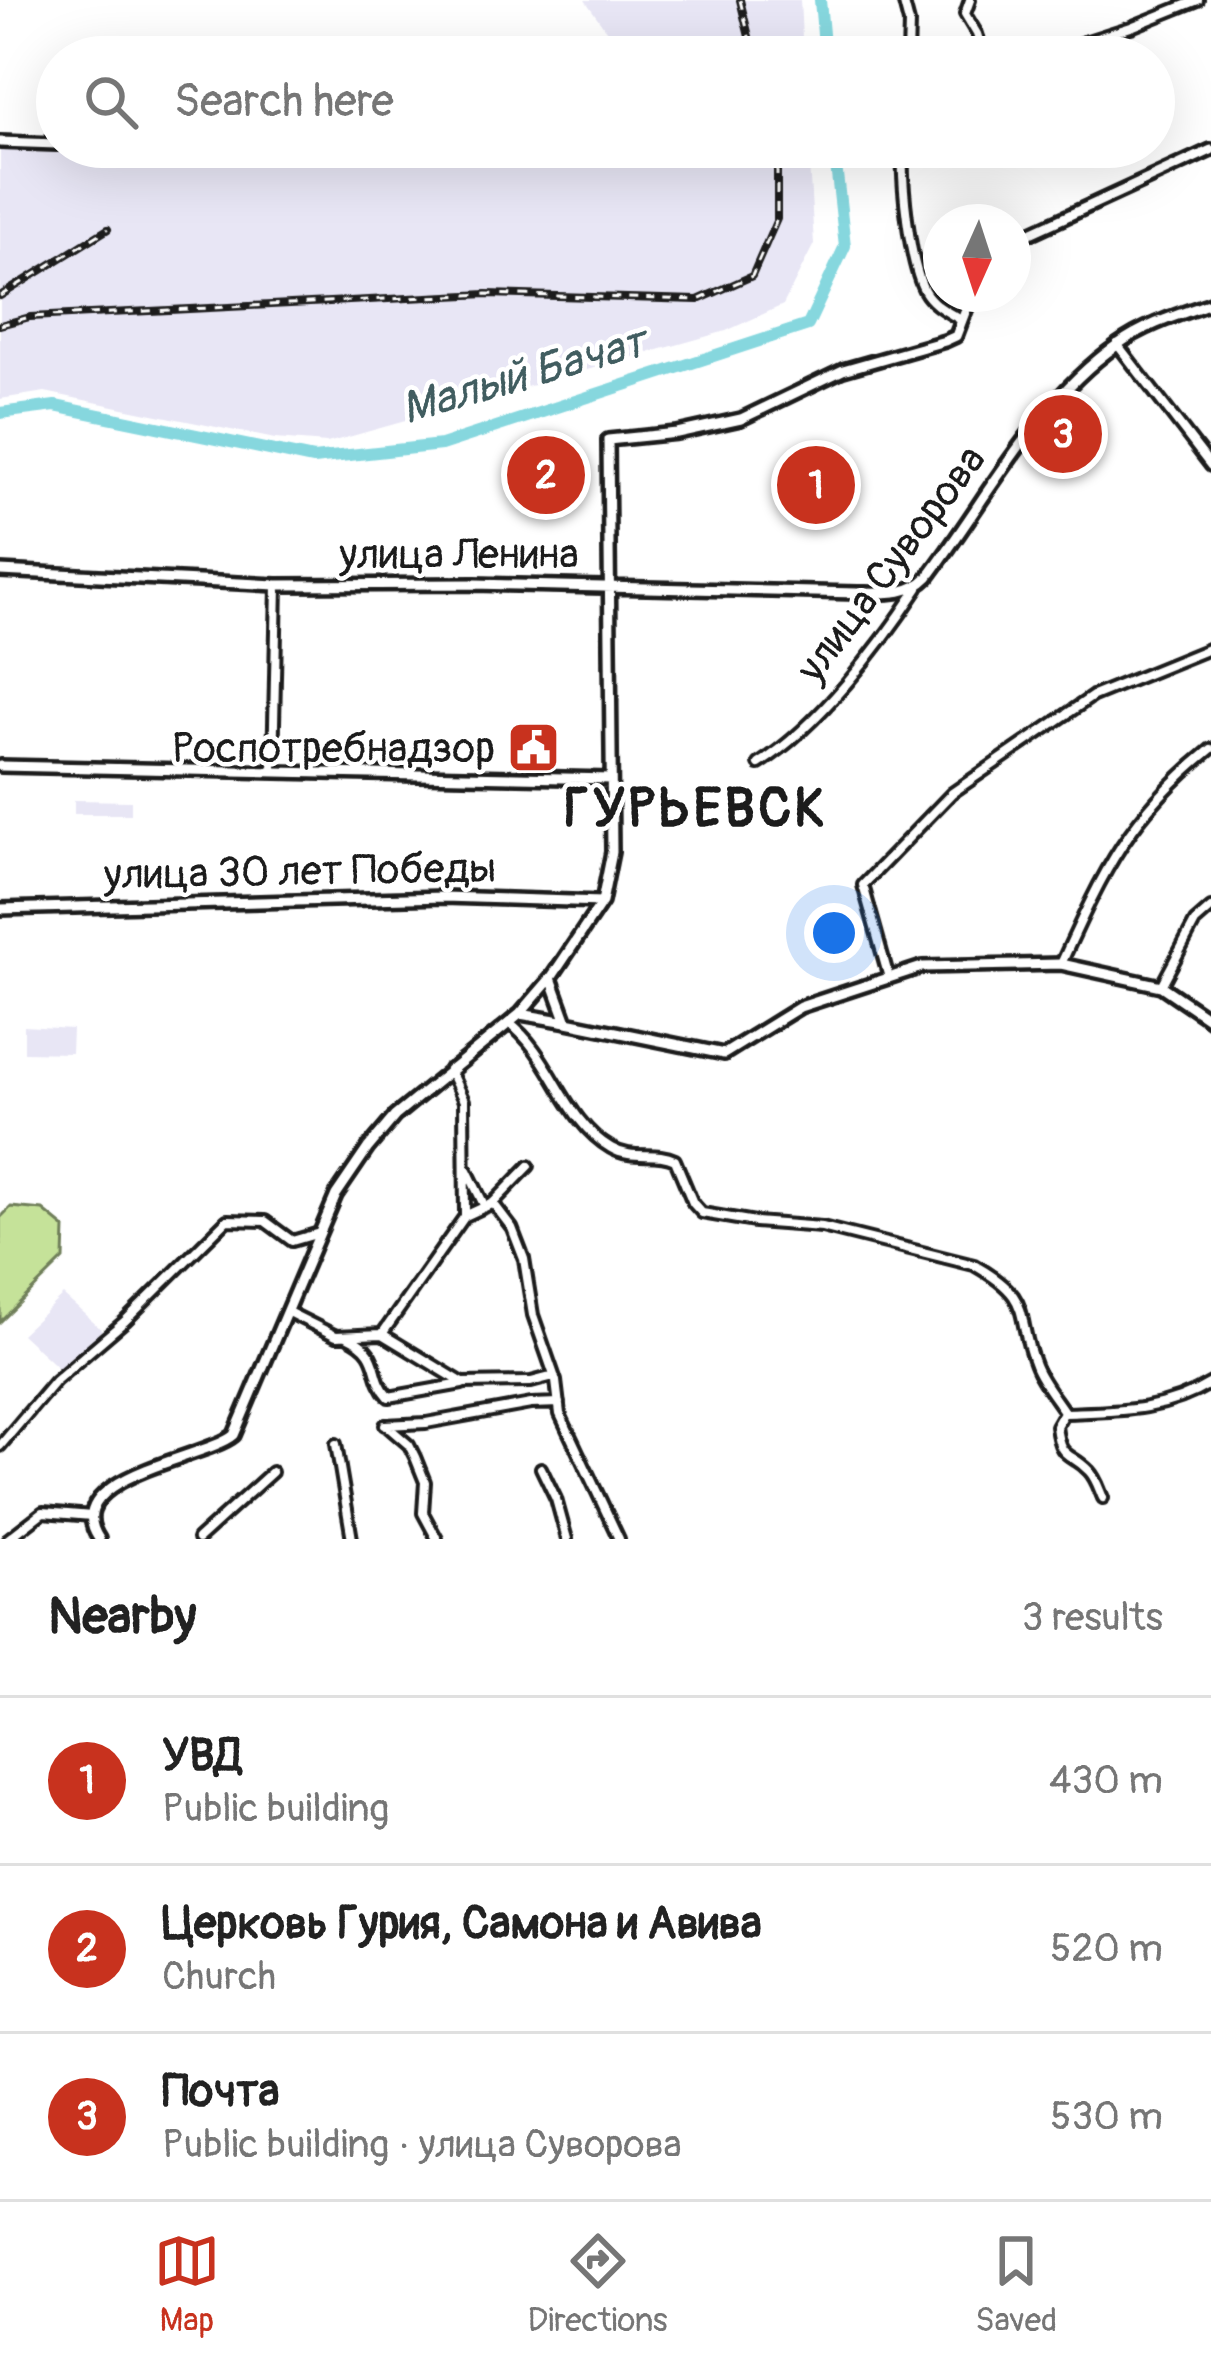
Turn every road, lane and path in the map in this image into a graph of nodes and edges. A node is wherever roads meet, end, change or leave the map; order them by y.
1 (903, 0) edge
2 (970, 0) edge
3 (1198, 0) edge
4 (909, 36) edge
5 (978, 36) edge
6 (1104, 36) edge
7 (0, 142) edge
8 (36, 143) edge
9 (1211, 151) edge
10 (1175, 167) edge
11 (902, 168) edge
12 (1174, 168) edge
13 (1031, 233) edge
14 (1211, 303) edge
15 (964, 312) edge
16 (961, 320) junction
17 (1117, 344) junction
18 (1211, 466) edge
19 (0, 572) edge
20 (277, 586) junction
21 (609, 587) junction
22 (918, 588) junction
23 (1211, 648) edge
24 (1211, 748) edge
25 (759, 764) dead end
26 (0, 766) edge
27 (273, 770) junction
28 (611, 779) junction
29 (1211, 898) edge
30 (602, 902) junction
31 (0, 909) edge
32 (1208, 910) edge
33 (1061, 964) junction
34 (551, 978) junction
35 (889, 978) junction
36 (1161, 986) junction
37 (520, 1014) junction
38 (1211, 1020) edge
39 (567, 1022) junction
40 (509, 1023) junction
41 (449, 1069) junction
42 (465, 1166) junction
43 (529, 1166) dead end
44 (489, 1205) junction
45 (465, 1216) junction
46 (316, 1234) junction
47 (288, 1312) junction
48 (382, 1334) junction
49 (346, 1336) junction
50 (554, 1376) junction
51 (464, 1383) junction
52 (1211, 1383) edge
53 (559, 1403) junction
54 (1064, 1412) junction
55 (336, 1444) dead end
56 (0, 1446) edge
57 (541, 1468) dead end
58 (272, 1472) dead end
59 (1103, 1498) dead end
60 (92, 1516) junction
61 (94, 1536) edge
62 (8, 1539) edge
63 (197, 1539) edge
64 (352, 1539) edge
65 (437, 1539) edge
66 (567, 1539) edge
67 (620, 1539) edge

1 - 4 street
2 - 5 street
3 - 6 street
7 - 8 street
9 - 10 street
11 - 16 street
12 - 13 street
14 - 17 street
15 - 16 street
16 - 21 street
17 - 18 street
17 - 22 street, улица Суворова
19 - 20 street, улица Ленина
20 - 21 street, улица Ленина
20 - 27 street
21 - 22 street, улица Ленина
21 - 28 street
22 - 25 street, улица Суворова
23 - 35 street
24 - 33 street
26 - 27 street
27 - 28 street
28 - 30 street
29 - 32 street
30 - 31 street, улица 30 лет Победы
30 - 34 street
32 - 36 street
33 - 35 street
33 - 36 street
34 - 37 street
34 - 39 street
35 - 39 street
36 - 38 street
37 - 39 street
37 - 40 street
40 - 41 street
40 - 54 street
41 - 42 street
41 - 46 street
42 - 44 street
42 - 45 street
43 - 44 street
44 - 45 street
44 - 50 street
45 - 48 street
46 - 47 street
46 - 56 street
47 - 49 street
47 - 60 street
48 - 49 street
48 - 51 street
49 - 51 street
50 - 51 street
50 - 53 street
52 - 54 street
53 - 65 street
53 - 67 street
54 - 59 street
55 - 64 street
57 - 66 street
58 - 63 street
60 - 61 street
60 - 62 street

